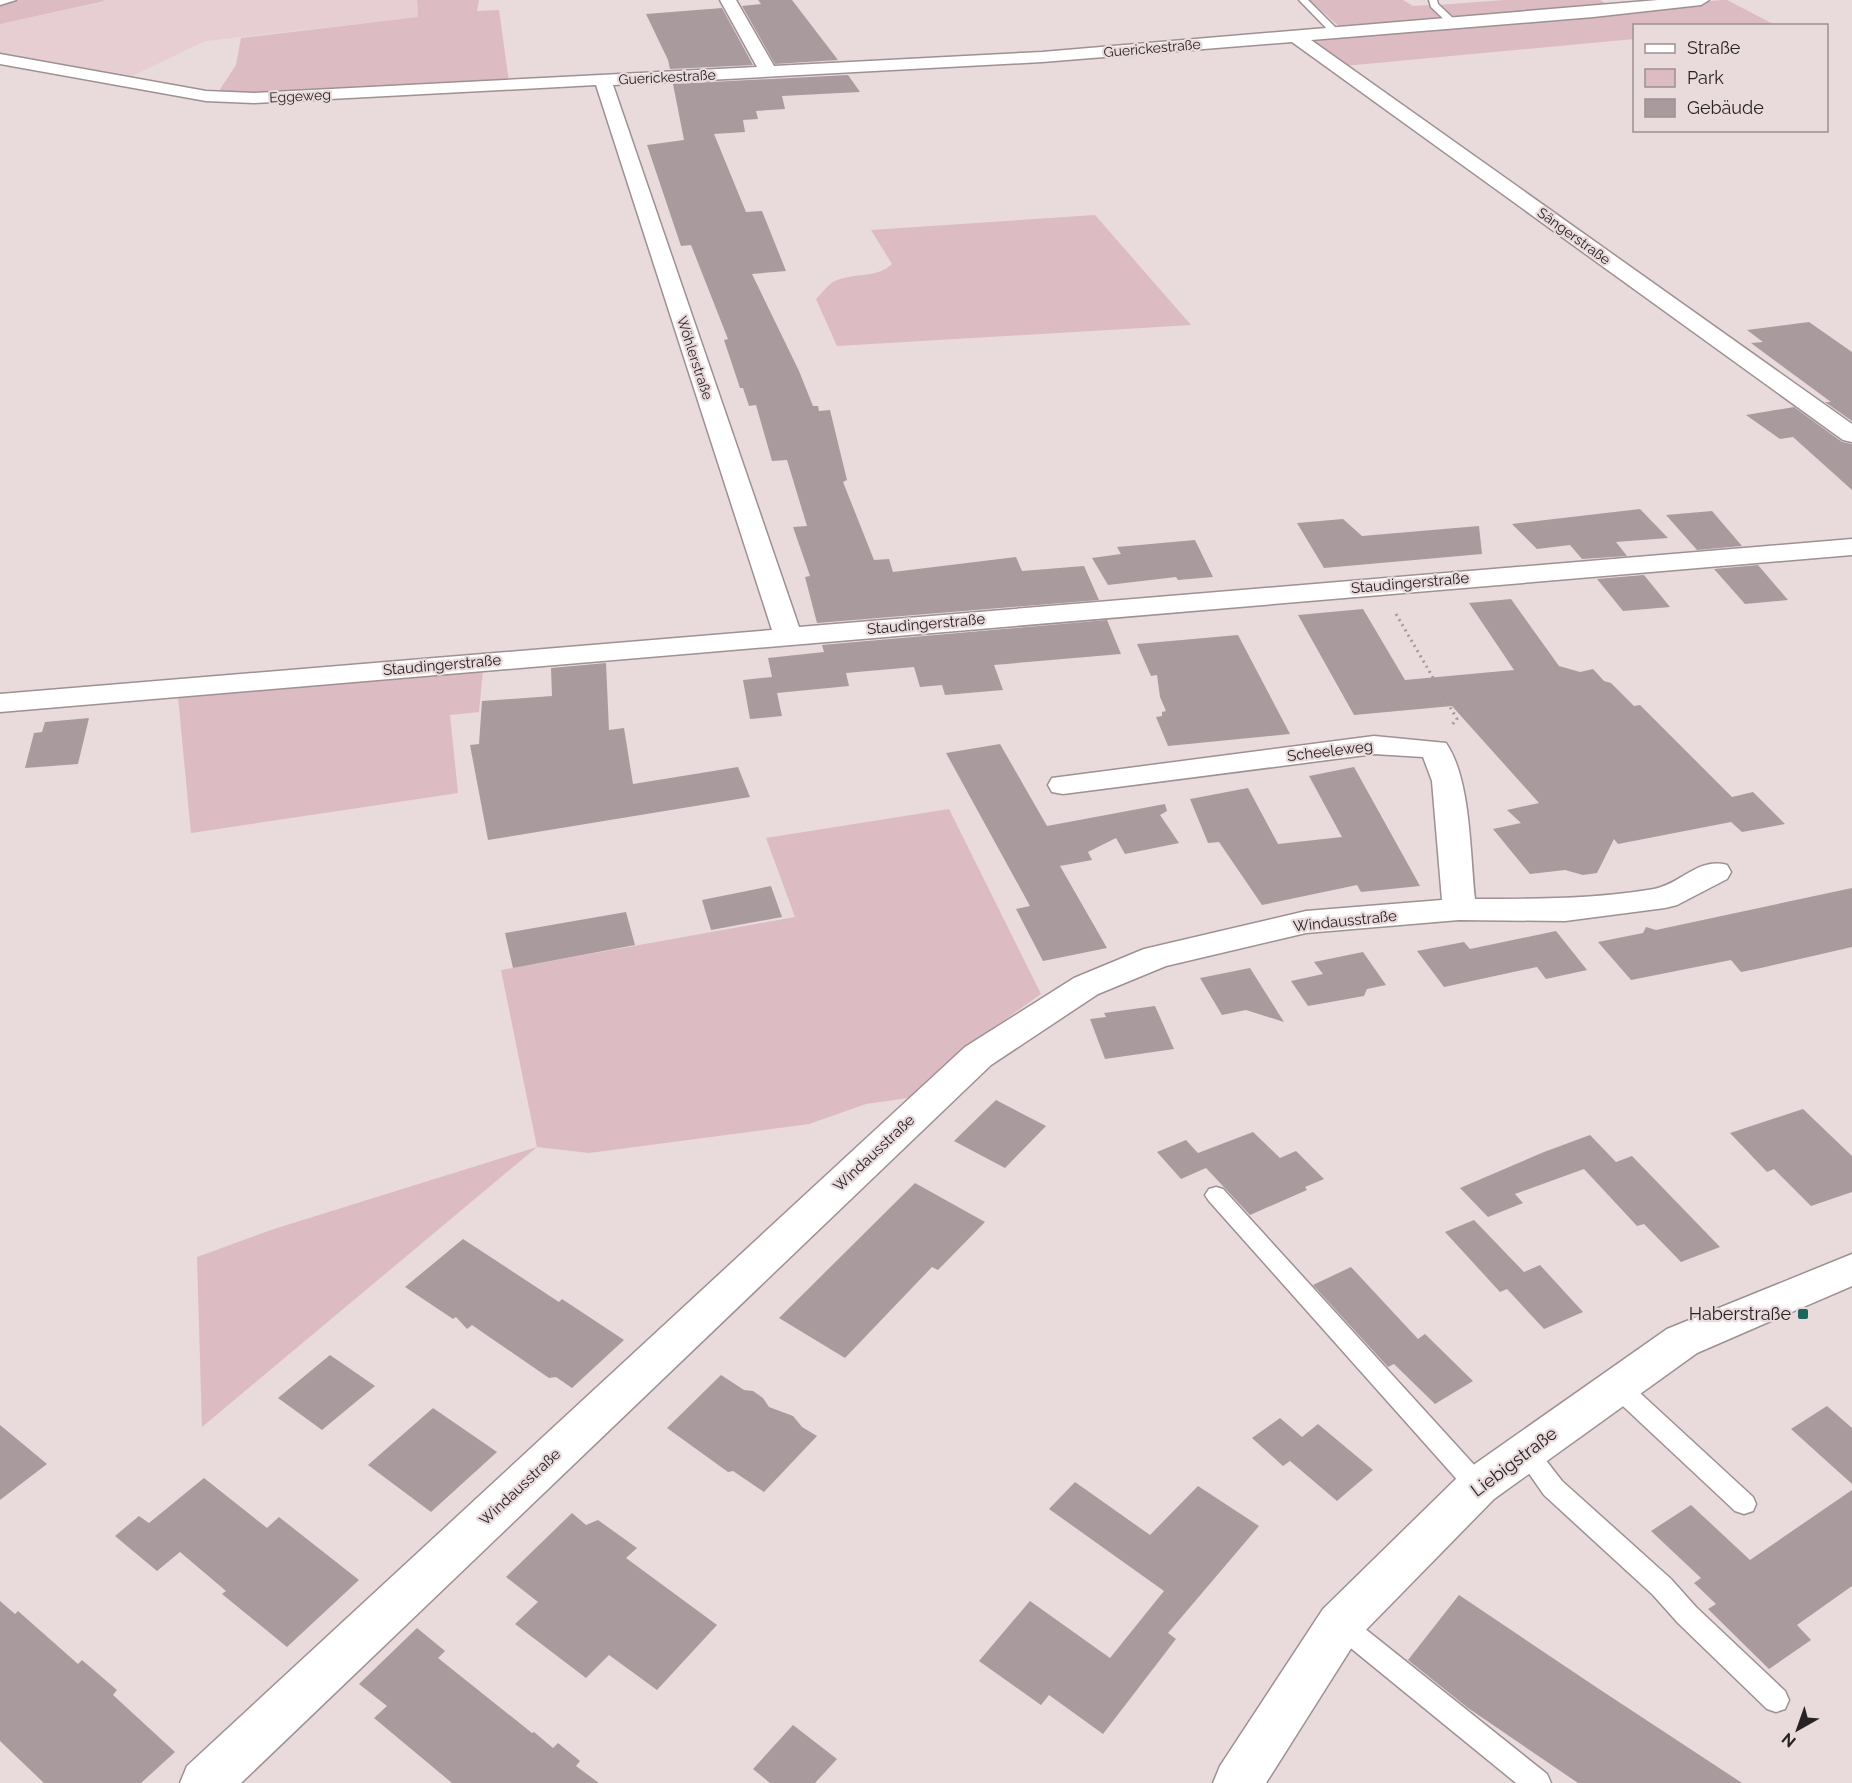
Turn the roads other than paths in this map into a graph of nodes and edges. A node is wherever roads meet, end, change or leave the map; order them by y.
1 (12, 0) edge
2 (728, 0) edge
3 (1304, 0) edge
4 (1433, 0) edge
5 (1701, 0) edge
6 (0, 3) edge
7 (1453, 23) junction
8 (1336, 33) junction
9 (1296, 37) junction
10 (0, 59) edge
11 (770, 72) junction
12 (603, 81) junction
13 (1852, 435) edge
14 (1852, 547) edge
15 (788, 635) junction
16 (0, 703) edge
17 (1063, 785) dead end
18 (1715, 872) dead end
19 (1459, 909) junction
20 (1216, 1195) dead end
21 (1852, 1269) edge
22 (1618, 1387) junction
23 (1526, 1452) junction
24 (1478, 1486) junction
25 (1744, 1504) dead end
26 (1340, 1624) junction
27 (1776, 1700) dead end
28 (206, 1783) edge
29 (1238, 1783) edge
30 (1537, 1783) edge

1 - 6 lane
2 - 11 street
3 - 8 lane
4 - 7 lane
5 - 7 street, Guerickestraße
7 - 8 street, Guerickestraße
8 - 9 street, Guerickestraße
9 - 11 street, Guerickestraße
9 - 13 street, Sängerstraße
10 - 12 street, Eggeweg
11 - 12 street, Guerickestraße
12 - 15 street, Wöhlerstraße
14 - 15 street, Staudingerstraße
15 - 16 street, Staudingerstraße
17 - 19 street, Scheeleweg
18 - 19 street, Windausstraße
19 - 28 street, Windausstraße
20 - 24 lane
21 - 22 street, Liebigstraße
22 - 23 street, Liebigstraße
22 - 25 lane
23 - 24 street, Liebigstraße
23 - 27 lane
24 - 26 street, Liebigstraße
26 - 29 street, Liebigstraße
26 - 30 lane

